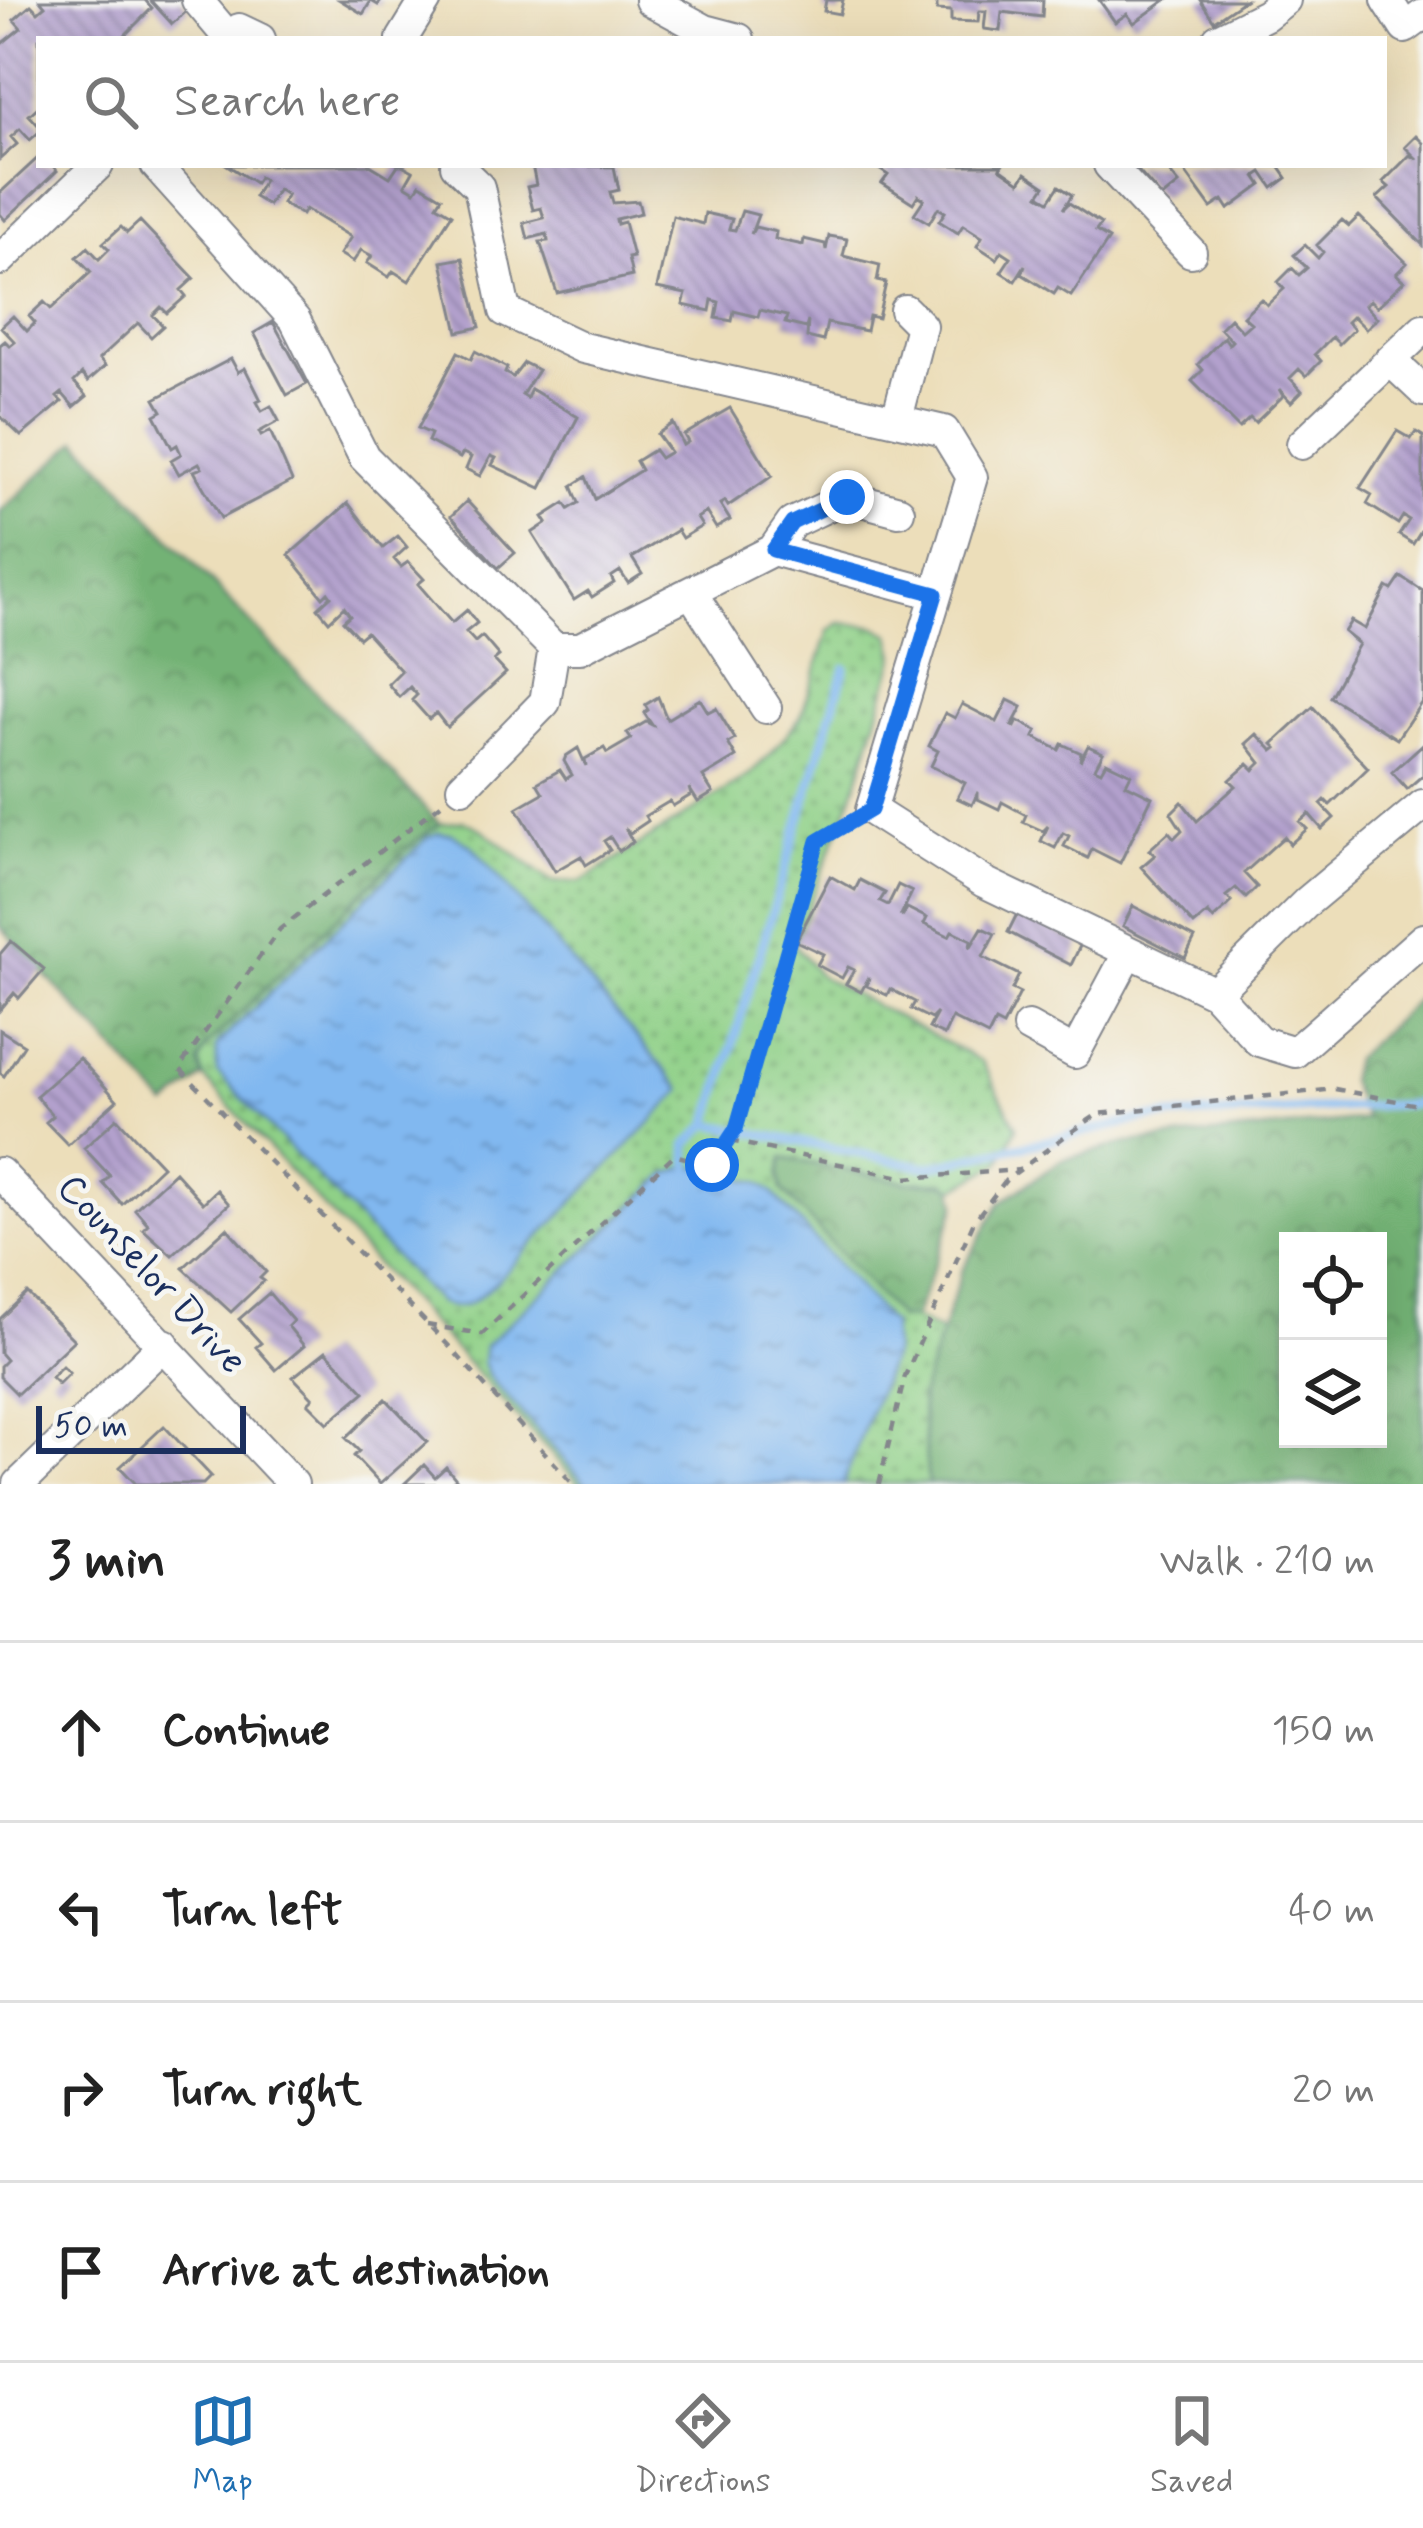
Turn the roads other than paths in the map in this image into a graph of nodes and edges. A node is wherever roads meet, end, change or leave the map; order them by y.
1 (197, 0) edge
2 (650, 0) edge
3 (1285, 0) edge
4 (1387, 0) edge
5 (426, 1) edge
6 (1423, 15) edge
7 (226, 36) edge
8 (404, 36) edge
9 (729, 36) edge
10 (1224, 36) edge
11 (95, 168) edge
12 (159, 168) edge
13 (459, 168) edge
14 (1112, 168) edge
15 (1191, 252) dead end
16 (0, 260) edge
17 (905, 310) dead end
18 (1423, 328) edge
19 (1390, 361) junction
20 (1423, 391) edge
21 (902, 421) junction
22 (1302, 445) dead end
23 (898, 511) dead end
24 (773, 550) junction
25 (692, 592) junction
26 (936, 594) junction
27 (554, 648) junction
28 (766, 708) dead end
29 (462, 787) road end
30 (1423, 805) edge
31 (1423, 939) edge
32 (1130, 952) junction
33 (1215, 993) junction
34 (1028, 1027) dead end
35 (0, 1173) edge
36 (164, 1344) junction
37 (19, 1484) edge
38 (293, 1484) edge

1 - 7 street
2 - 9 street
3 - 10 street
4 - 6 street
5 - 8 street
11 - 16 street
12 - 27 street
13 - 21 street
14 - 15 street
17 - 21 street
18 - 19 street
19 - 20 street
19 - 22 street
21 - 26 street
23 - 24 street
24 - 25 street
24 - 26 street
25 - 27 street
25 - 28 street
26 - 32 street
27 - 29 street
30 - 33 street
31 - 33 street
32 - 33 street
32 - 34 street
35 - 36 street, Counselor Drive
36 - 37 street
36 - 38 street, Counselor Drive

